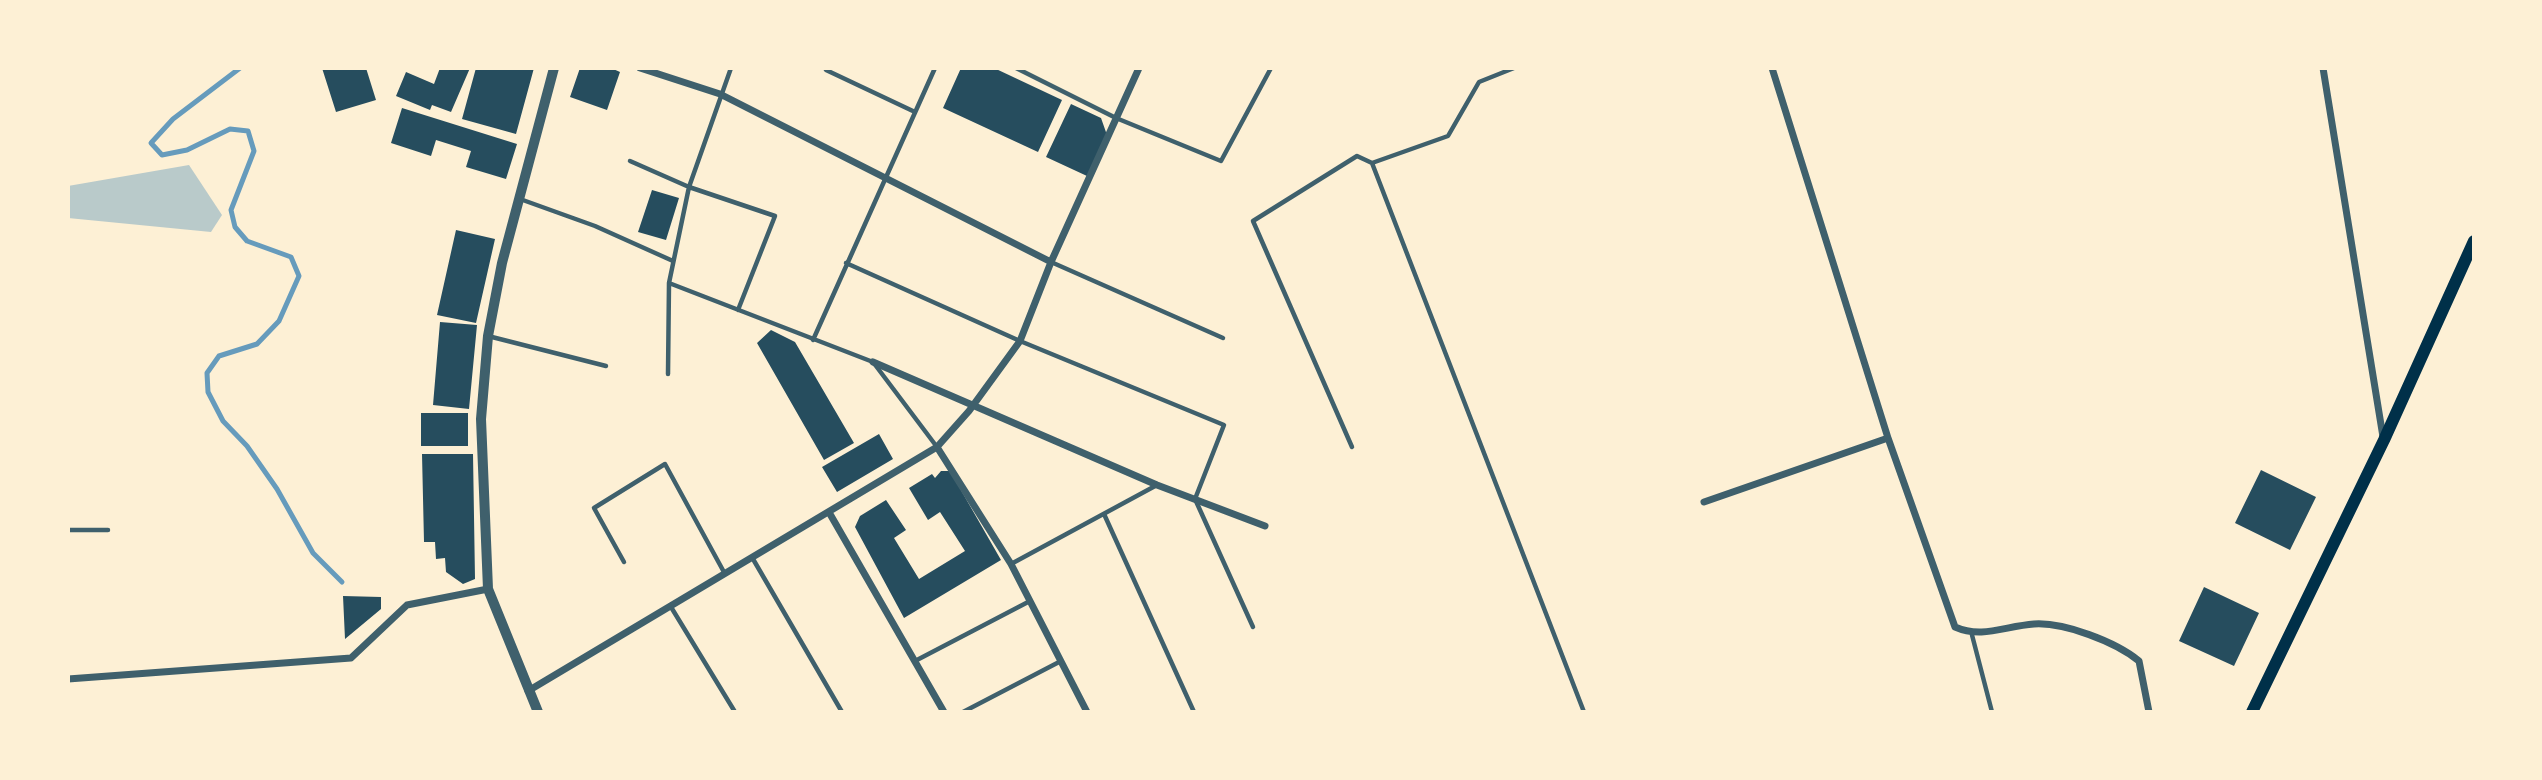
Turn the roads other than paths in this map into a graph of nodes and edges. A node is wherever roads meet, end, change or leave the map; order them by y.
1 (554, 68) edge
2 (640, 68) edge
3 (731, 68) edge
4 (935, 68) edge
5 (1016, 68) edge
6 (1139, 68) edge
7 (1271, 68) edge
8 (1514, 68) edge
9 (1772, 68) edge
10 (2323, 68) edge
11 (826, 71) dead end
12 (720, 94) junction
13 (915, 112) junction
14 (1116, 118) junction
15 (630, 161) dead end
16 (1372, 163) junction
17 (886, 176) junction
18 (689, 187) junction
19 (519, 199) junction
20 (2474, 241) edge
21 (673, 261) junction
22 (1051, 262) junction
23 (846, 263) junction
24 (668, 283) junction
25 (738, 310) junction
26 (488, 336) junction
27 (1223, 338) dead end
28 (813, 341) junction
29 (1020, 341) junction
30 (873, 362) junction
31 (606, 366) dead end
32 (668, 374) dead end
33 (974, 404) junction
34 (1888, 438) junction
35 (2384, 440) junction
36 (937, 447) junction
37 (1352, 447) dead end
38 (1157, 485) junction
39 (1195, 499) junction
40 (1704, 502) dead end
41 (830, 514) junction
42 (1104, 514) junction
43 (1265, 526) dead end
44 (68, 530) edge
45 (108, 530) dead end
46 (752, 559) junction
47 (624, 562) dead end
48 (1012, 564) junction
49 (726, 575) junction
50 (488, 589) junction
51 (1030, 601) junction
52 (671, 607) junction
53 (1252, 627) dead end
54 (1972, 635) junction
55 (915, 661) junction
56 (1061, 661) junction
57 (68, 679) edge
58 (528, 692) junction
59 (538, 712) edge
60 (735, 712) edge
61 (842, 712) edge
62 (944, 712) edge
63 (963, 712) edge
64 (1087, 712) edge
65 (1194, 712) edge
66 (1584, 712) edge
67 (1992, 712) edge
68 (2149, 712) edge
69 (2252, 712) edge

1 - 19 street
2 - 12 street
3 - 12 lane
4 - 13 lane
5 - 14 lane
6 - 14 street
7 - 14 lane
8 - 16 lane
9 - 34 street
10 - 35 street
11 - 13 lane
12 - 17 street
12 - 18 lane
13 - 17 lane
14 - 22 street
15 - 18 lane
16 - 37 lane
16 - 66 lane
17 - 22 street
17 - 23 lane
18 - 21 lane
18 - 25 lane
19 - 21 lane
19 - 26 street
20 - 35 main road
21 - 24 lane
22 - 27 lane
22 - 29 street
23 - 28 lane
23 - 29 lane
24 - 25 lane
24 - 32 lane
25 - 28 lane
26 - 31 lane
26 - 50 street
28 - 30 lane
29 - 33 street
29 - 39 lane
30 - 33 street
30 - 36 lane
33 - 36 street
33 - 38 street
34 - 40 street
34 - 54 street
35 - 69 main road
36 - 41 street
36 - 48 street
38 - 39 street
38 - 42 lane
39 - 43 street
39 - 53 lane
41 - 46 street
41 - 55 street
42 - 48 lane
42 - 65 lane
44 - 45 lane
46 - 49 street
46 - 61 lane
47 - 49 lane
48 - 51 street
49 - 52 street
50 - 57 street
50 - 58 street
51 - 55 lane
51 - 56 street
52 - 58 street
52 - 60 lane
54 - 67 lane
54 - 68 street
55 - 62 street
56 - 63 lane
56 - 64 street
58 - 59 street

